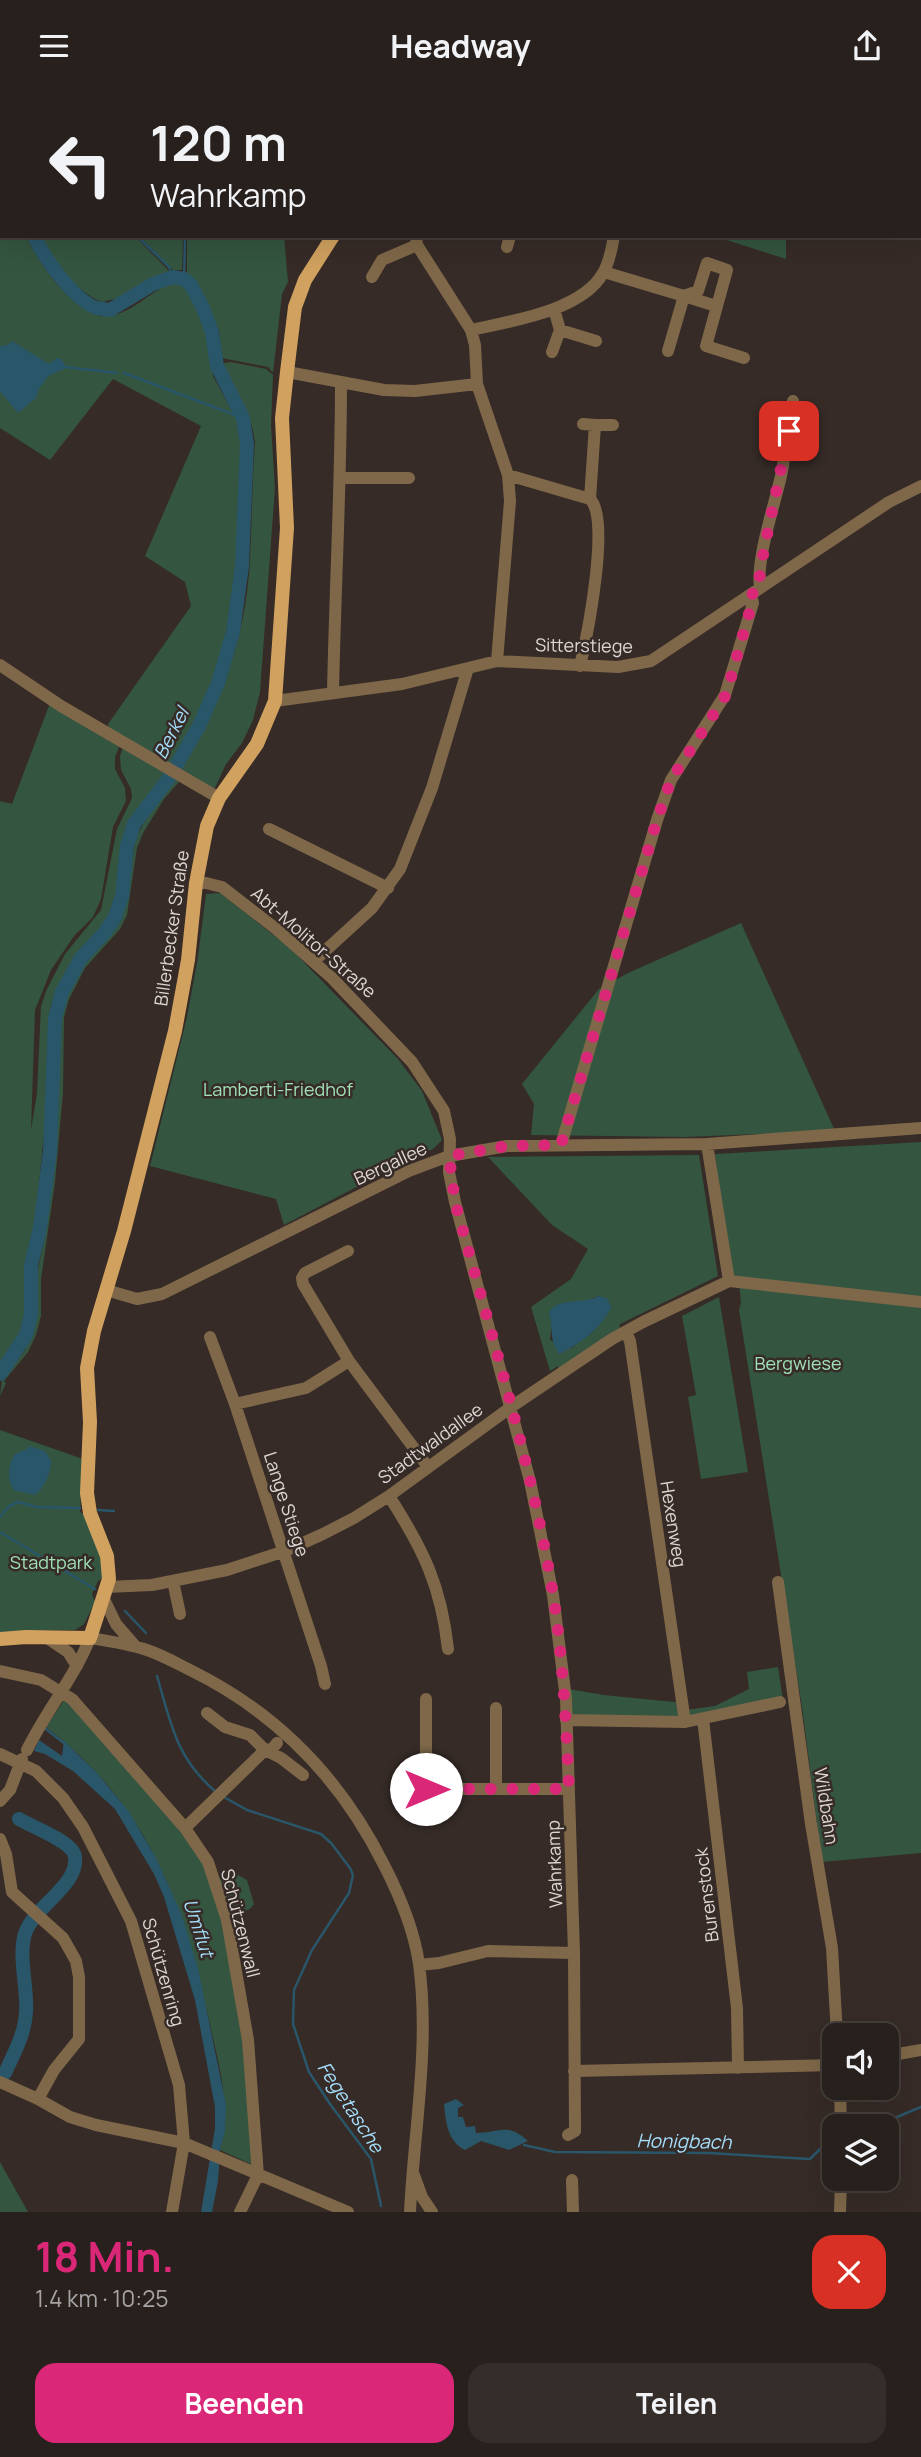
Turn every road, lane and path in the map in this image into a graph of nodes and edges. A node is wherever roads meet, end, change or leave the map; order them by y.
1 (332, 238) edge
2 (613, 238) edge
3 (417, 241) edge
4 (604, 272) junction
5 (372, 277) dead end
6 (684, 296) junction
7 (716, 306) junction
8 (554, 309) junction
9 (471, 330) junction
10 (560, 330) junction
11 (596, 341) dead end
12 (668, 351) dead end
13 (552, 352) dead end
14 (744, 358) dead end
15 (286, 372) junction
16 (341, 383) junction
17 (477, 384) junction
18 (793, 401) dead end
19 (613, 425) dead end
20 (508, 475) junction
21 (341, 478) junction
22 (409, 478) dead end
23 (921, 486) edge
24 (590, 499) junction
25 (755, 591) junction
26 (497, 661) junction
27 (0, 666) edge
28 (580, 666) junction
29 (468, 668) junction
30 (333, 693) junction
31 (275, 701) junction
32 (219, 798) junction
33 (269, 829) dead end
34 (196, 883) junction
35 (388, 888) junction
36 (314, 961) junction
37 (921, 1128) edge
38 (707, 1144) junction
39 (561, 1145) junction
40 (449, 1156) junction
41 (348, 1251) dead end
42 (729, 1281) junction
43 (106, 1290) junction
44 (921, 1302) edge
45 (626, 1332) junction
46 (210, 1337) dead end
47 (349, 1361) junction
48 (235, 1404) junction
49 (511, 1407) junction
50 (428, 1467) junction
51 (388, 1496) junction
52 (285, 1552) junction
53 (173, 1581) junction
54 (778, 1582) dead end
55 (106, 1593) junction
56 (180, 1613) dead end
57 (46, 1637) junction
58 (90, 1637) junction
59 (0, 1639) edge
60 (135, 1646) junction
61 (448, 1649) dead end
62 (77, 1666) junction
63 (0, 1671) edge
64 (325, 1684) dead end
65 (61, 1691) junction
66 (426, 1699) dead end
67 (779, 1702) dead end
68 (496, 1708) dead end
69 (207, 1713) dead end
70 (703, 1719) junction
71 (566, 1720) junction
72 (685, 1722) junction
73 (277, 1743) dead end
74 (265, 1750) junction
75 (0, 1754) edge
76 (23, 1757) junction
77 (303, 1775) dead end
78 (496, 1789) junction
79 (569, 1789) junction
80 (0, 1801) edge
81 (185, 1828) junction
82 (0, 1839) edge
83 (6, 1891) edge
84 (574, 1953) junction
85 (419, 1965) junction
86 (835, 2023) edge
87 (921, 2049) edge
88 (899, 2054) edge
89 (822, 2065) edge
90 (738, 2067) junction
91 (574, 2071) junction
92 (0, 2082) edge
93 (38, 2099) junction
94 (568, 2135) dead end
95 (184, 2143) junction
96 (412, 2169) junction
97 (258, 2175) junction
98 (572, 2180) dead end
99 (841, 2191) edge
100 (172, 2212) edge
101 (240, 2212) edge
102 (348, 2212) edge
103 (410, 2212) edge
104 (432, 2212) edge
105 (573, 2212) edge
106 (840, 2212) edge

1 - 15 main road, Billerbecker Straße
2 - 4 street
3 - 5 street
3 - 9 street
4 - 6 street
4 - 8 street
6 - 7 street
6 - 7 street
6 - 12 street
7 - 14 street
8 - 9 street
8 - 10 street
9 - 17 street
10 - 11 street
10 - 13 street
15 - 16 street
15 - 31 main road, Billerbecker Straße
16 - 17 street
16 - 21 street
17 - 20 street
18 - 25 street
19 - 24 street
20 - 24 street
20 - 26 street
21 - 22 street
21 - 30 street
23 - 25 street, Sitterstiege
24 - 28 street
25 - 28 street, Sitterstiege
25 - 39 street
26 - 28 street, Sitterstiege
26 - 29 street, Sitterstiege
27 - 32 street
29 - 30 street, Sitterstiege
29 - 35 street
30 - 31 street, Sitterstiege
31 - 32 main road, Billerbecker Straße
32 - 34 main road, Billerbecker Straße
33 - 35 street
34 - 36 street, Abt-Molitor-Straße
34 - 43 main road, Billerbecker Straße
35 - 36 street
36 - 40 street, Abt-Molitor-Straße
37 - 38 street, Bergallee
38 - 39 street, Bergallee
38 - 42 street
39 - 40 street, Bergallee
40 - 43 street, Bergallee
40 - 49 street, Wahrkamp
41 - 47 street
42 - 44 street
42 - 45 street, Stadtwaldallee
43 - 55 main road, Billerbecker Straße
45 - 49 street, Stadtwaldallee
45 - 72 street, Hexenweg
46 - 48 street, Lange Stiege
47 - 48 street
47 - 50 street
48 - 52 street, Lange Stiege
49 - 50 street, Stadtwaldallee
49 - 71 street, Wahrkamp
50 - 51 street, Stadtwaldallee
51 - 52 street, Stadtwaldallee
51 - 61 street
52 - 53 street, Stadtwaldallee
52 - 64 street, Lange Stiege
53 - 55 street, Stadtwaldallee
53 - 56 street
54 - 86 street, Wildbahn
55 - 58 main road, Billerbecker Straße
55 - 60 street
57 - 58 main road
57 - 59 main road
57 - 62 street
58 - 60 street
58 - 62 street
60 - 85 street
62 - 65 street
63 - 65 street, Schützenwall
65 - 76 street
65 - 81 street, Schützenwall
66 - 78 street
67 - 70 street
68 - 78 street
69 - 74 street
70 - 72 street
70 - 90 street, Burenstock
71 - 72 street
71 - 79 street, Wahrkamp
73 - 74 street
74 - 77 street
74 - 81 street
75 - 76 street, Schützenring
76 - 80 street
76 - 95 street, Schützenring
78 - 79 street
79 - 84 street, Wahrkamp
81 - 97 street, Schützenwall
82 - 83 street
83 - 93 street
84 - 85 street
84 - 91 street, Wahrkamp
85 - 96 street
87 - 88 street
89 - 90 street
90 - 91 street
91 - 94 street, Wahrkamp
92 - 93 street
93 - 95 street
95 - 97 street
95 - 100 street, Schützenring
96 - 103 street
96 - 104 street
97 - 101 street
97 - 102 street
98 - 105 street
99 - 106 street

